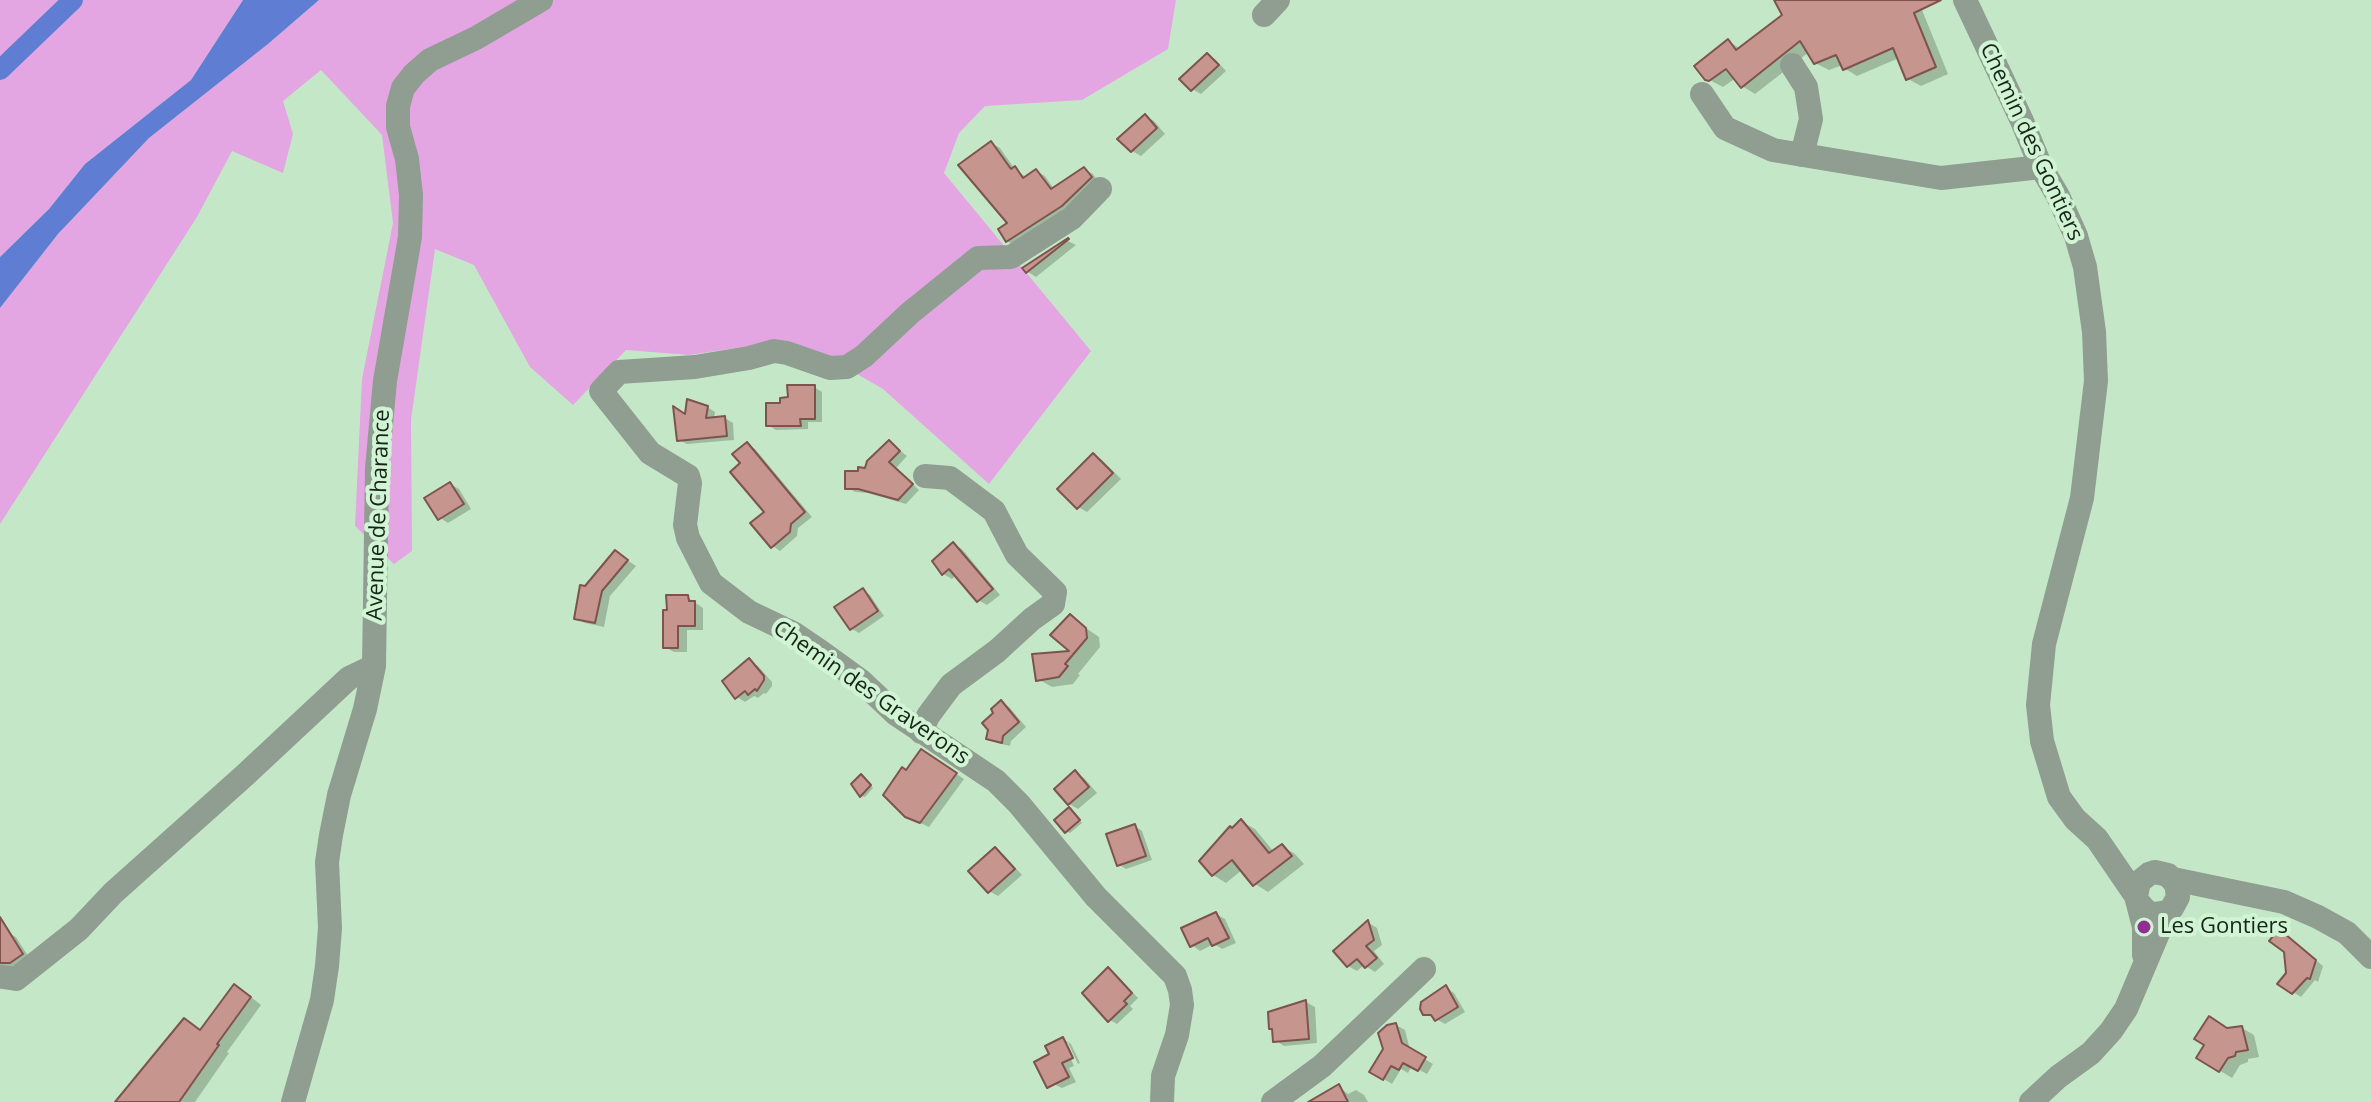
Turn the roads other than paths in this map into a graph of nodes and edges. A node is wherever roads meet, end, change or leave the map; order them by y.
1 (541, 0) edge
2 (1965, 0) edge
3 (1792, 65) dead end
4 (1702, 94) dead end
5 (1802, 155) junction
6 (2041, 167) junction
7 (1100, 189) dead end
8 (925, 476) dead end
9 (374, 666) junction
10 (921, 732) junction
11 (2097, 839) junction
12 (2168, 890) junction
13 (2137, 899) junction
14 (2371, 957) edge
15 (2144, 966) junction
16 (1424, 969) dead end
17 (3, 977) dead end
18 (293, 1102) edge
19 (1162, 1102) edge
20 (1273, 1102) edge
21 (2031, 1102) edge

1 - 9 street, Avenue de Charance
2 - 6 street, Chemin des Gontiers
3 - 5 street
4 - 5 street
5 - 6 street
6 - 11 street, Chemin des Gontiers
7 - 10 street, Chemin des Graverons
8 - 10 street
9 - 17 street
9 - 18 street, Avenue de Charance
10 - 19 street, Chemin des Graverons
11 - 12 street, Chemin des Gontiers
11 - 13 street, Chemin des Gontiers
12 - 13 street
12 - 13 street
12 - 14 street
12 - 15 street
13 - 15 street
15 - 21 street
16 - 20 street

